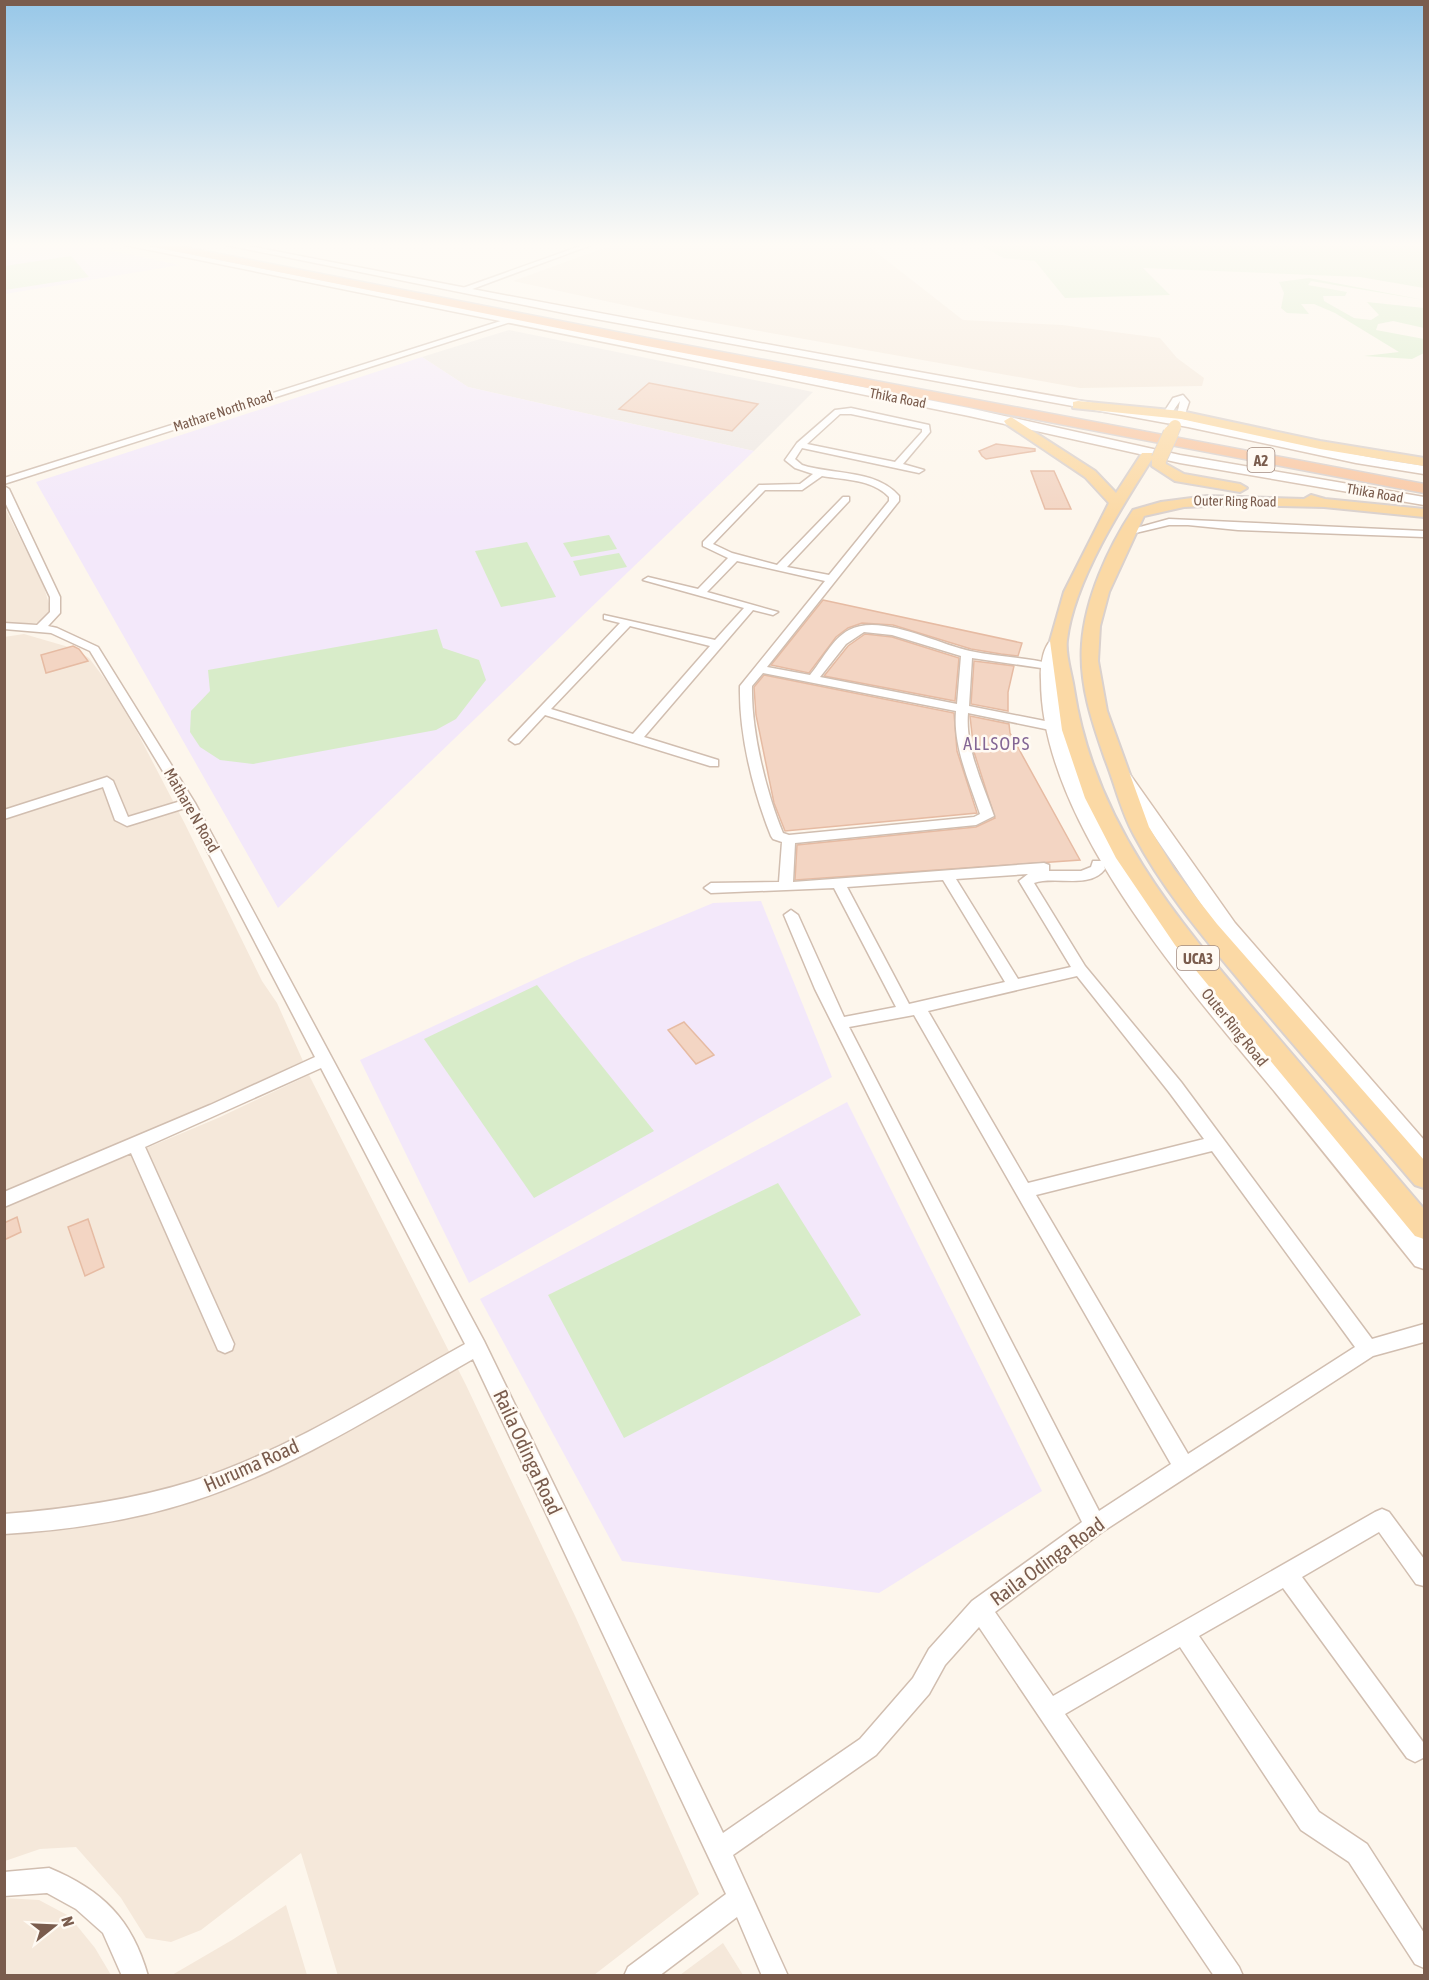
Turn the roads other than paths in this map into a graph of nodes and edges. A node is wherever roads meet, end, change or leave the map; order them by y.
1 (461, 336) edge
2 (587, 336) edge
3 (650, 336) edge
4 (650, 336) edge
5 (683, 336) edge
6 (705, 336) edge
7 (653, 337) junction
8 (681, 355) junction
9 (1078, 405) joint
10 (1012, 416) junction
11 (1172, 419) junction
12 (1205, 419) junction
13 (1236, 433) junction
14 (800, 445) junction
15 (1155, 460) junction
16 (1425, 462) edge
17 (897, 465) junction
18 (919, 470) dead end
19 (1425, 470) edge
20 (821, 472) junction
21 (4, 481) edge
22 (1425, 481) edge
23 (4, 489) edge
24 (1425, 489) edge
25 (846, 499) dead end
26 (1425, 501) edge
27 (1117, 502) junction
28 (1324, 503) junction
29 (1425, 513) edge
30 (1127, 532) junction
31 (1425, 534) edge
32 (734, 558) junction
33 (781, 567) junction
34 (832, 579) junction
35 (648, 580) dead end
36 (701, 592) junction
37 (750, 607) junction
38 (773, 612) dead end
39 (608, 617) dead end
40 (627, 622) junction
41 (4, 626) edge
42 (41, 627) junction
43 (1058, 640) junction
44 (716, 644) junction
45 (967, 654) junction
46 (1048, 666) junction
47 (761, 669) junction
48 (813, 680) junction
49 (961, 710) junction
50 (544, 711) junction
51 (1054, 727) junction
52 (636, 739) junction
53 (515, 740) dead end
54 (714, 763) dead end
55 (1122, 777) junction
56 (189, 803) junction
57 (4, 815) edge
58 (789, 838) junction
59 (1105, 864) junction
60 (947, 875) junction
61 (838, 883) junction
62 (786, 887) junction
63 (711, 888) dead end
64 (791, 915) dead end
65 (1080, 969) junction
66 (1014, 985) junction
67 (912, 1009) junction
68 (841, 1023) junction
69 (324, 1060) junction
70 (1216, 1143) junction
71 (136, 1145) junction
72 (1425, 1156) edge
73 (1425, 1177) edge
74 (1024, 1191) junction
75 (4, 1200) edge
76 (1425, 1228) edge
77 (1425, 1258) edge
78 (1425, 1333) edge
79 (225, 1344) dead end
80 (477, 1347) junction
81 (1368, 1349) junction
82 (1184, 1467) junction
83 (4, 1524) edge
84 (1095, 1525) junction
85 (1287, 1575) junction
86 (1425, 1576) edge
87 (980, 1609) junction
88 (1184, 1633) junction
89 (1048, 1711) junction
90 (1415, 1750) dead end
91 (718, 1851) junction
92 (4, 1884) edge
93 (741, 1898) junction
94 (1425, 1955) edge
95 (133, 1968) edge
96 (637, 1976) edge
97 (775, 1976) edge
98 (1230, 1976) edge

1 - 21 street, Mathare North Road
2 - 8 main road, Thika Road
3 - 7 highway, Thika Road / A2
4 - 7 highway, Thika Road / A2
5 - 7 highway
6 - 9 main road, Thika Road
7 - 8 highway
7 - 10 highway, Thika Road / A2
7 - 22 highway, Thika Road / A2
8 - 10 main road, Thika Road
9 - 11 main road
10 - 24 highway, Thika Road / A2
10 - 26 main road, Thika Road
10 - 27 main road
11 - 12 main road
11 - 13 main road, Thika Road
11 - 15 main road, Outer Ring Road, bridge
12 - 13 main road
12 - 16 main road
13 - 19 main road, Thika Road
14 - 17 street
14 - 17 street
14 - 20 street
15 - 27 main road, Outer Ring Road
15 - 28 main road
17 - 18 street
20 - 32 street
20 - 34 street
23 - 42 street
25 - 33 street
27 - 43 main road, Outer Ring Road / UCA3
28 - 29 main road
28 - 30 main road, Outer Ring Road / UCA3
30 - 31 street
30 - 55 main road, Outer Ring Road / UCA3
32 - 33 street
32 - 36 street
33 - 34 street
34 - 47 street
35 - 36 street
36 - 37 street
37 - 38 street
37 - 44 street
39 - 40 street
40 - 44 street
40 - 50 street
41 - 42 street, Mathare N Road
42 - 56 street, Mathare N Road
43 - 46 main road, Outer Ring Road / UCA3
43 - 76 main road, Outer Ring Road / UCA3
44 - 52 street
45 - 46 street
45 - 48 street
45 - 49 street
46 - 51 main road, Outer Ring Road / UCA3
47 - 48 street
47 - 58 street
48 - 49 street
49 - 51 street
49 - 58 street
50 - 52 street
50 - 53 street
51 - 59 main road, Outer Ring Road / UCA3
52 - 54 street
55 - 72 main road, Outer Ring Road / UCA3
55 - 73 main road, Outer Ring Road / UCA3
56 - 57 street
56 - 69 street, Mathare N Road
58 - 62 street
59 - 60 street
59 - 65 street
59 - 77 main road, Outer Ring Road / UCA3
60 - 61 street
60 - 66 street
61 - 62 street
61 - 67 street
62 - 63 street
64 - 68 street
65 - 66 street
65 - 70 street
66 - 67 street
67 - 68 street
67 - 74 street
68 - 84 street
69 - 71 street
69 - 80 street, Raila Odinga Road
70 - 74 street
70 - 81 street
71 - 75 street
71 - 79 street
74 - 82 street
78 - 81 street, Raila Odinga Road
80 - 83 street, Huruma Road
80 - 91 street, Raila Odinga Road
81 - 82 street, Raila Odinga Road
82 - 84 street, Raila Odinga Road
84 - 87 street, Raila Odinga Road
85 - 86 street
85 - 88 street
85 - 90 street
87 - 89 street
87 - 91 street, Raila Odinga Road
88 - 89 street
88 - 94 street
89 - 98 street
91 - 93 street, Raila Odinga Road
92 - 95 street
93 - 96 street
93 - 97 street, Raila Odinga Road

